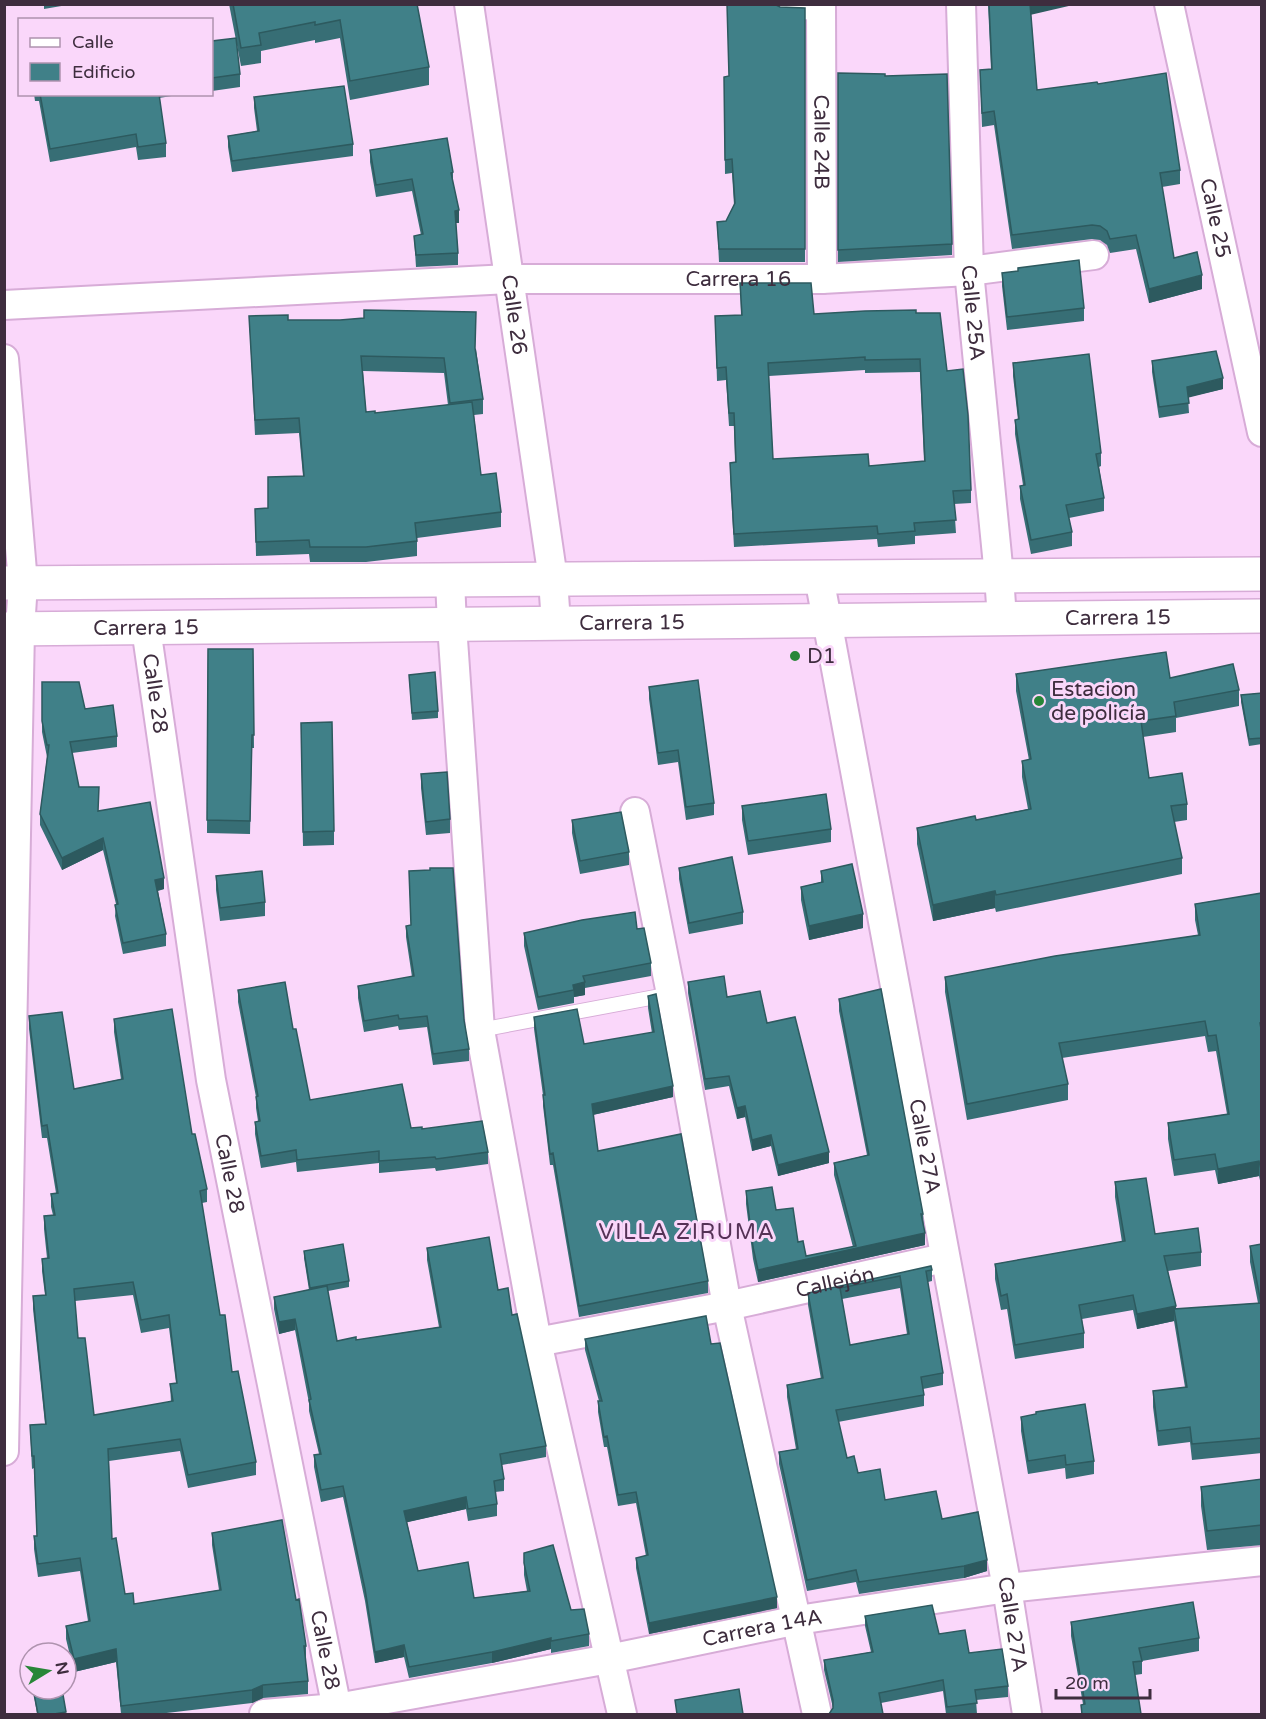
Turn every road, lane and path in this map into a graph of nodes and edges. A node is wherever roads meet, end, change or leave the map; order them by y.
1 (469, 4) edge
2 (781, 4) edge
3 (961, 4) edge
4 (1169, 4) edge
5 (821, 5) edge
6 (1094, 255) dead end
7 (969, 272) junction
8 (509, 279) junction
9 (822, 279) junction
10 (4, 305) edge
11 (4, 359) edge
12 (1262, 432) edge
13 (1262, 574) edge
14 (999, 576) junction
15 (819, 577) junction
16 (552, 579) junction
17 (450, 580) junction
18 (14, 583) edge
19 (1262, 616) edge
20 (1002, 619) junction
21 (826, 620) junction
22 (556, 624) junction
23 (452, 625) junction
24 (146, 628) junction
25 (12, 629) edge
26 (635, 812) dead end
27 (671, 994) junction
28 (480, 1030) junction
29 (944, 1258) junction
30 (727, 1306) junction
31 (537, 1342) junction
32 (4, 1451) edge
33 (1262, 1561) edge
34 (1006, 1588) junction
35 (798, 1620) junction
36 (609, 1659) junction
37 (337, 1712) edge
38 (264, 1714) edge
39 (622, 1714) edge
40 (817, 1714) edge
41 (1026, 1714) edge

1 - 8 street, Calle 26
2 - 5 street
3 - 7 street, Calle 25A
4 - 12 street, Calle 25
5 - 9 street, Calle 24B
6 - 7 street, Carrera 16
7 - 9 street, Carrera 16
7 - 14 street, Calle 25A
8 - 9 street, Carrera 16
8 - 10 street, Carrera 16
8 - 16 street, Calle 26
11 - 18 street
13 - 14 main road, Carrera 15
14 - 15 main road, Carrera 15
14 - 20 street, Calle 25A
15 - 16 main road, Carrera 15
15 - 21 street, Calle 27A
16 - 17 main road, Carrera 15
16 - 22 street, Calle 26
17 - 18 main road, Carrera 15
17 - 23 street
18 - 25 street
19 - 20 main road, Carrera 15
20 - 21 main road, Carrera 15
21 - 22 main road, Carrera 15
21 - 29 street, Calle 27A
22 - 23 main road, Carrera 15
23 - 24 main road, Carrera 15
23 - 28 street
24 - 25 main road, Carrera 15
24 - 37 street, Calle 28
25 - 32 street
26 - 27 street
27 - 28 lane
27 - 30 street
28 - 31 street
29 - 30 street, Callejón
29 - 34 street, Calle 27A
30 - 31 street, Callejón
30 - 35 street
31 - 36 street
33 - 34 street, Carrera 14A
34 - 35 street, Carrera 14A
34 - 41 street, Calle 27A
35 - 36 street, Carrera 14A
35 - 40 street
36 - 37 street, Carrera 14A
36 - 39 street
37 - 38 street, Carrera 14A

